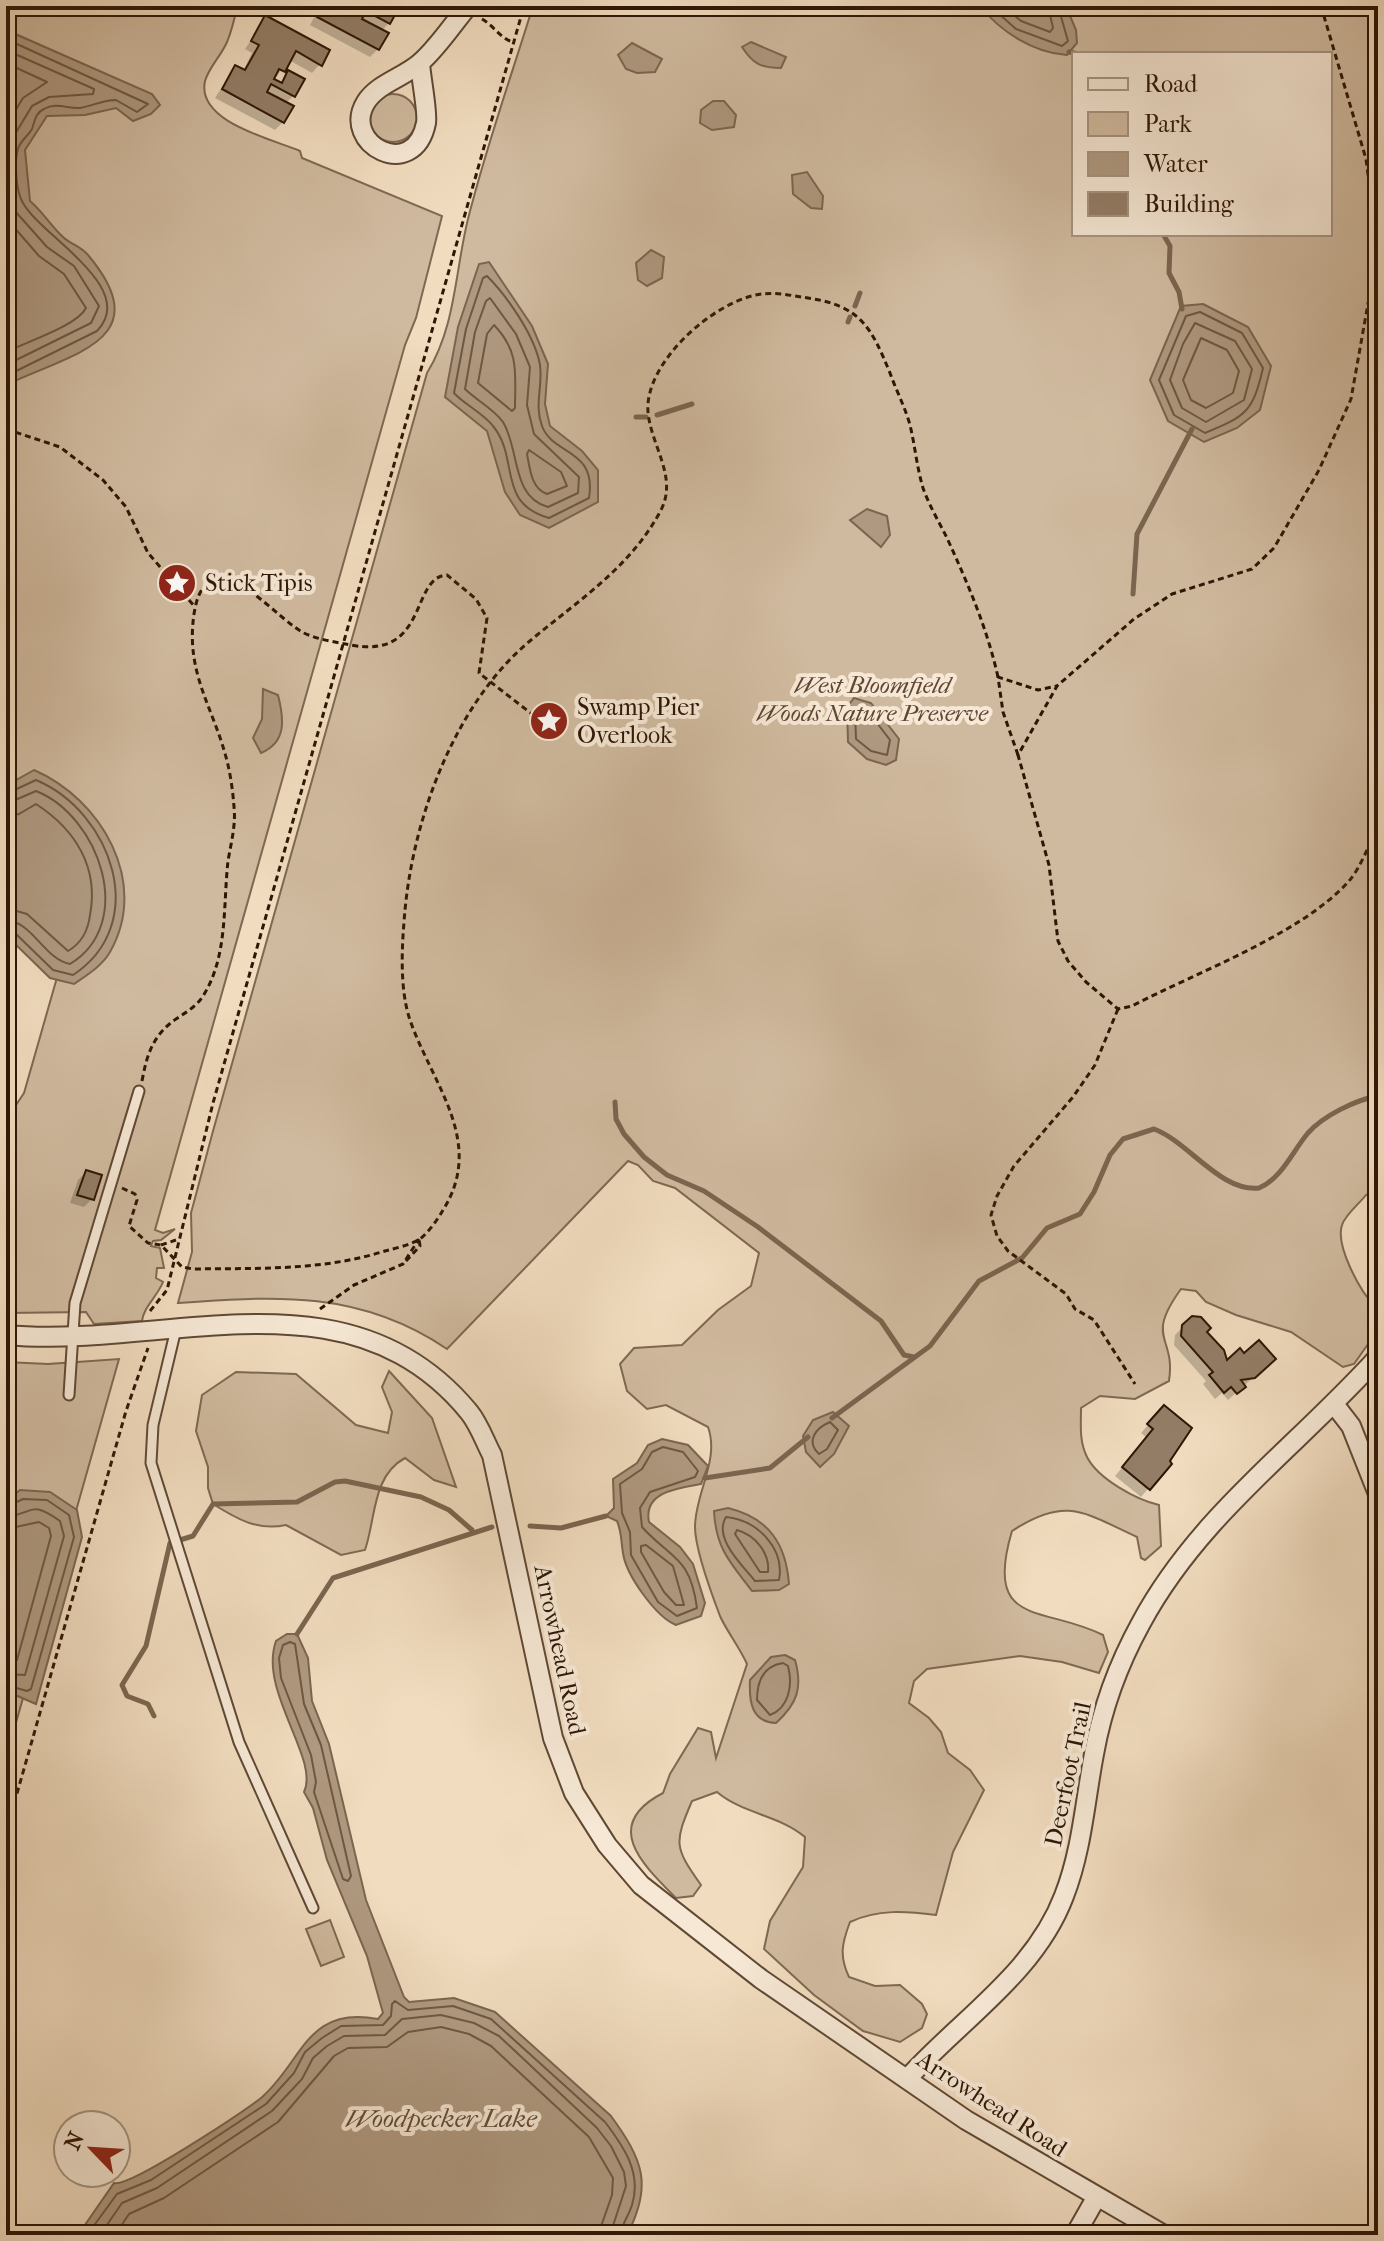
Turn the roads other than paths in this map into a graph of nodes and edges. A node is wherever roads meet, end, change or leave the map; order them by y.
1 (467, 7) edge
2 (420, 63) junction
3 (139, 1091) road end
4 (176, 1329) junction
5 (6, 1335) edge
6 (72, 1336) junction
7 (1378, 1357) edge
8 (69, 1395) dead end
9 (1334, 1404) junction
10 (1378, 1494) edge
11 (313, 1908) dead end
12 (907, 2079) junction
13 (1096, 2198) junction
14 (1075, 2235) edge
15 (1164, 2235) edge

1 - 2 street
2 - 2 street
3 - 6 lane
4 - 6 street, Arrowhead Road
4 - 11 lane
4 - 12 street, Arrowhead Road
5 - 6 street, Arrowhead Road
6 - 8 lane
7 - 9 street, Deerfoot Trail
9 - 10 street
9 - 12 street, Deerfoot Trail
12 - 13 street, Arrowhead Road
13 - 14 street
13 - 15 street, Arrowhead Road

